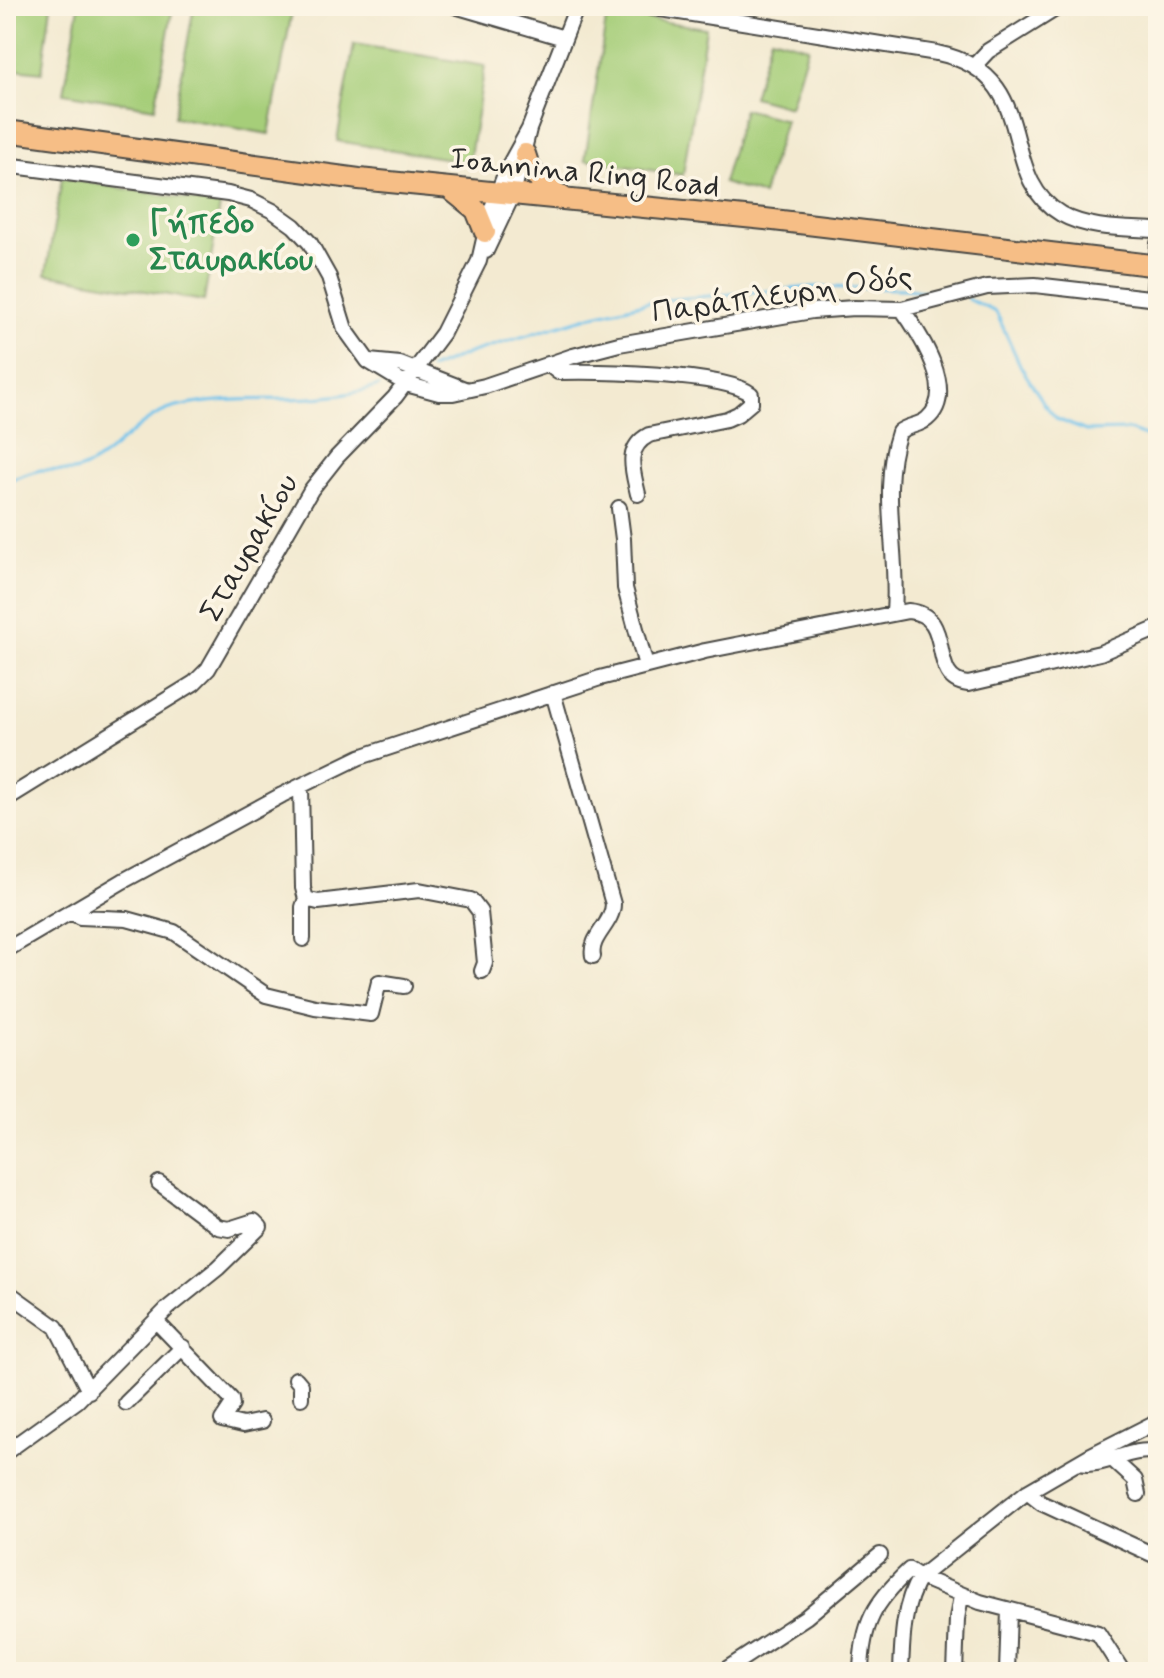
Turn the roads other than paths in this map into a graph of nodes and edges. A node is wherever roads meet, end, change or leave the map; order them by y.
1 (455, 6) edge
2 (571, 6) edge
3 (642, 6) edge
4 (1060, 6) edge
5 (564, 38) junction
6 (974, 66) junction
7 (529, 129) junction
8 (6, 131) edge
9 (525, 154) junction
10 (6, 165) edge
11 (450, 189) junction
12 (505, 193) junction
13 (564, 198) junction
14 (1158, 230) edge
15 (485, 232) junction
16 (1158, 244) edge
17 (479, 261) junction
18 (1154, 265) edge
19 (1156, 299) edge
20 (902, 309) junction
21 (368, 361) junction
22 (548, 364) junction
23 (417, 370) junction
24 (406, 384) junction
25 (467, 390) junction
26 (638, 494) dead end
27 (619, 508) dead end
28 (894, 612) junction
29 (1158, 628) edge
30 (646, 666) junction
31 (553, 693) junction
32 (301, 786) junction
33 (6, 799) edge
34 (306, 898) junction
35 (70, 912) junction
36 (303, 939) dead end
37 (6, 950) edge
38 (593, 956) dead end
39 (482, 971) dead end
40 (404, 986) dead end
41 (159, 1183) dead end
42 (6, 1291) edge
43 (156, 1321) junction
44 (183, 1347) junction
45 (296, 1379) dead end
46 (89, 1391) junction
47 (301, 1398) dead end
48 (126, 1403) dead end
49 (262, 1421) dead end
50 (1158, 1421) edge
51 (6, 1452) edge
52 (1158, 1453) edge
53 (1112, 1459) junction
54 (1078, 1463) junction
55 (1027, 1492) junction
56 (1138, 1494) dead end
57 (880, 1555) dead end
58 (1158, 1557) edge
59 (915, 1574) junction
60 (961, 1596) junction
61 (1009, 1610) junction
62 (726, 1671) edge
63 (861, 1672) edge
64 (901, 1672) edge
65 (955, 1672) edge
66 (1007, 1672) edge
67 (1123, 1672) edge

1 - 5 street
2 - 5 street
3 - 6 street
4 - 6 street
5 - 7 street
6 - 14 street
7 - 9 street
7 - 12 street
8 - 11 highway, Ioannina Ring Road
9 - 12 street
9 - 13 highway
10 - 21 street, Παράπλευρη Οδός
11 - 12 highway, Ioannina Ring Road
11 - 15 highway
12 - 13 highway, Ioannina Ring Road
12 - 15 street
12 - 17 street
13 - 18 highway, Ioannina Ring Road
15 - 17 street
16 - 19 street
17 - 23 street, Σταυρακίου
19 - 20 street, Παράπλευρη Οδός
20 - 22 street, Παράπλευρη Οδός
20 - 28 street
21 - 23 street
21 - 24 street, Παράπλευρη Οδός
22 - 25 street, Παράπλευρη Οδός
22 - 26 street
23 - 24 street, Σταυρακίου
23 - 25 street
24 - 25 street, Παράπλευρη Οδός
24 - 33 street, Σταυρακίου
27 - 30 street
28 - 29 street
28 - 30 street
30 - 31 street
31 - 32 street
31 - 38 street
32 - 34 street
32 - 35 street
34 - 36 street
34 - 39 street
35 - 37 street
35 - 40 street
41 - 43 street
42 - 46 street
43 - 44 street
43 - 46 street
44 - 48 street
44 - 49 street
45 - 47 street
46 - 51 street
50 - 54 street
52 - 53 street
53 - 54 street
53 - 56 street
54 - 55 street
55 - 58 street
55 - 59 street
57 - 62 street
59 - 60 street
59 - 63 street
59 - 64 street
60 - 61 street
60 - 65 street
61 - 66 street
61 - 67 street

